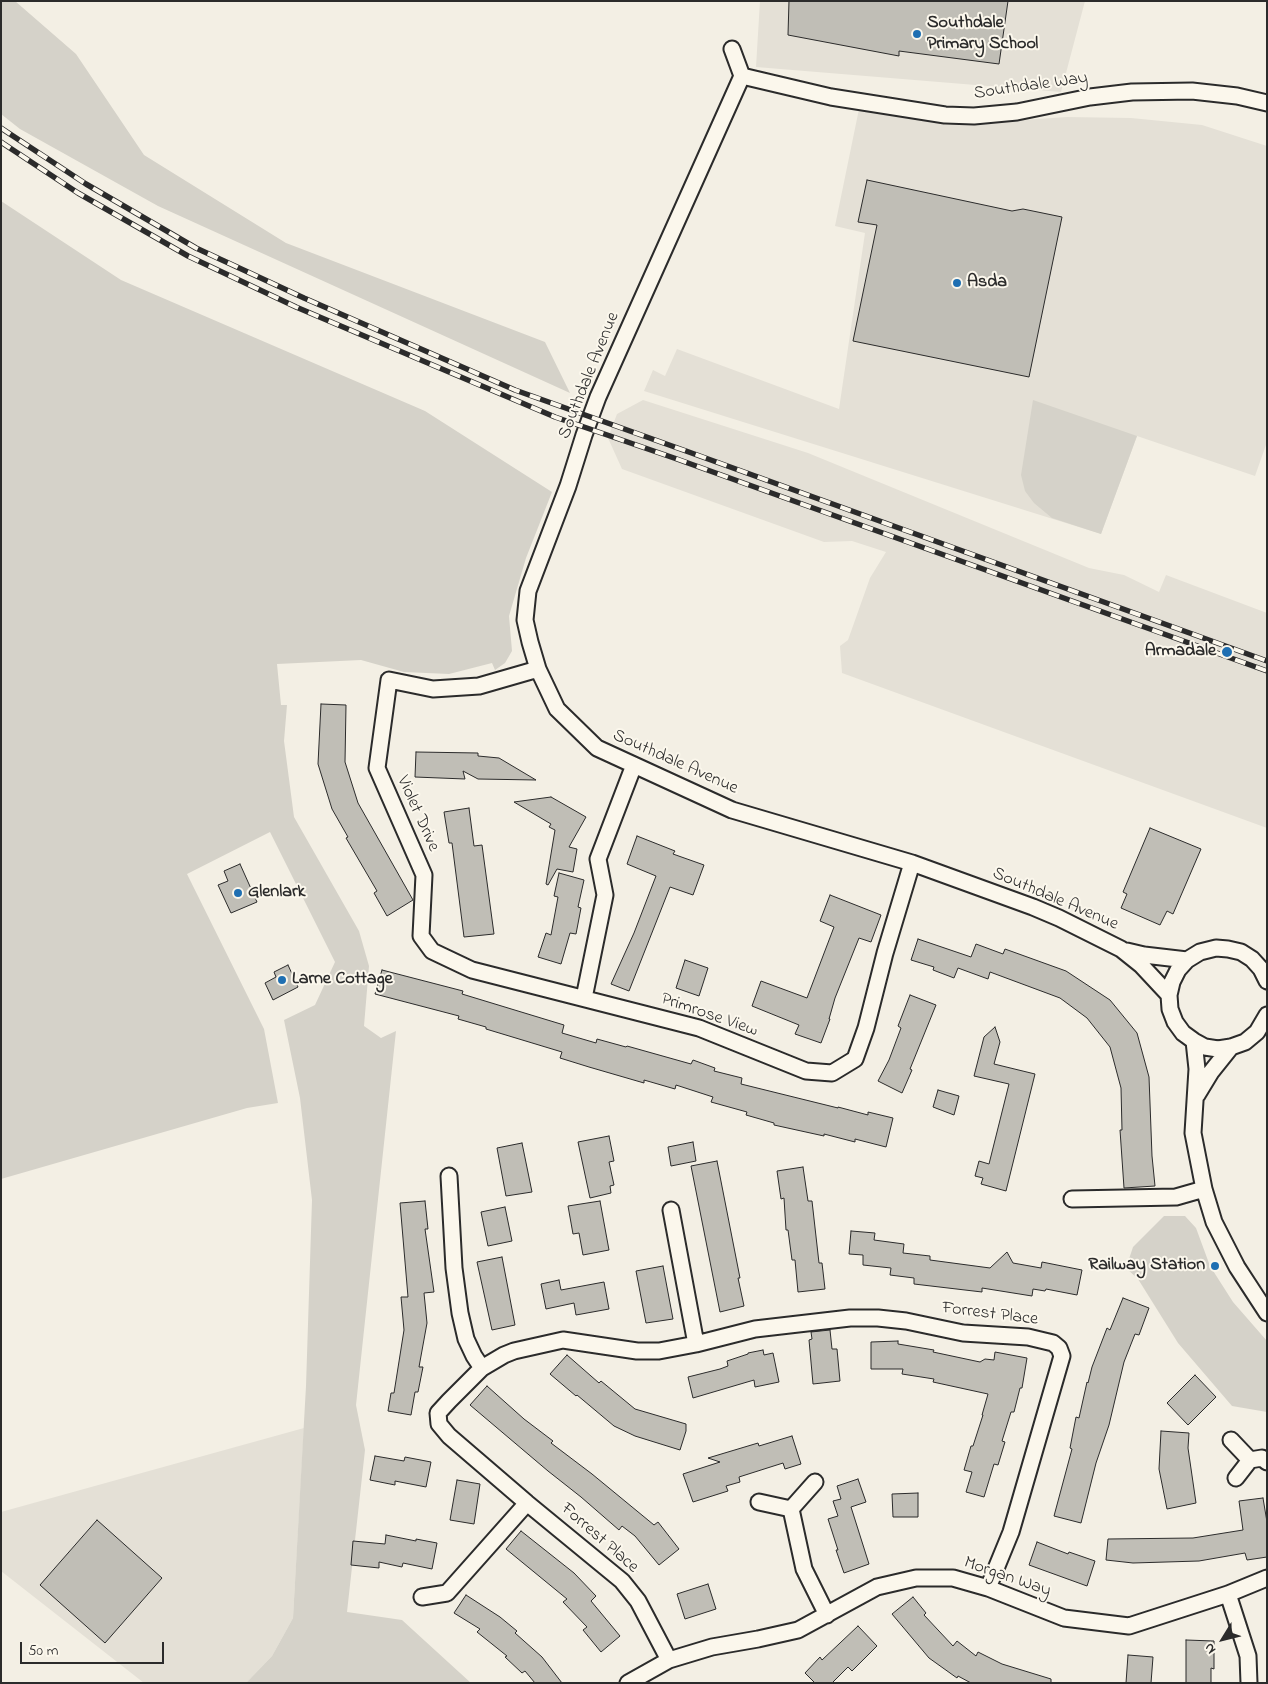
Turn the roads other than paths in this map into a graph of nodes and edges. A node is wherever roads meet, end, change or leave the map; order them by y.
1 (732, 49) dead end
2 (742, 76) junction
3 (1267, 103) edge
4 (538, 669) junction
5 (634, 765) junction
6 (912, 863) junction
7 (1121, 949) junction
8 (1187, 960) junction
9 (1267, 981) edge
10 (1169, 996) junction
11 (584, 998) junction
12 (1266, 1018) edge
13 (1194, 1041) junction
14 (1231, 1047) junction
15 (1196, 1096) junction
16 (449, 1176) dead end
17 (1204, 1190) junction
18 (1072, 1199) dead end
19 (671, 1210) dead end
20 (1267, 1313) edge
21 (696, 1344) junction
22 (482, 1368) junction
23 (1231, 1440) dead end
24 (1250, 1460) junction
25 (1267, 1462) edge
26 (1236, 1478) dead end
27 (815, 1482) dead end
28 (759, 1502) dead end
29 (527, 1503) junction
30 (791, 1508) junction
31 (1267, 1578) edge
32 (988, 1588) junction
33 (1228, 1594) junction
34 (422, 1597) dead end
35 (827, 1615) junction
36 (669, 1660) junction
37 (628, 1683) edge
38 (1249, 1683) edge

1 - 2 street
2 - 3 street, Southdale Way
2 - 4 street, Southdale Avenue
4 - 5 street, Southdale Avenue
4 - 11 street, Violet Drive
5 - 6 street, Southdale Avenue
5 - 11 street
6 - 7 street, Southdale Avenue
6 - 11 street, Primrose View
7 - 8 street, Southdale Avenue
7 - 10 street, Southdale Avenue
8 - 9 street
8 - 10 street
10 - 13 street
12 - 14 street
13 - 14 street
13 - 15 street
14 - 15 street
15 - 17 street
16 - 22 street
17 - 18 street
17 - 20 street
19 - 21 street
21 - 22 street, Forrest Place
21 - 32 street, Forrest Place
22 - 29 street, Forrest Place
23 - 24 street
24 - 25 street
24 - 26 street
27 - 30 street
28 - 30 street
29 - 34 street
29 - 36 street, Forrest Place
30 - 35 street
31 - 33 street, Morgan Way
32 - 33 street, Morgan Way
32 - 35 street, Morgan Way
33 - 38 street
35 - 36 street, Morgan Way
36 - 37 street, Morgan Way

